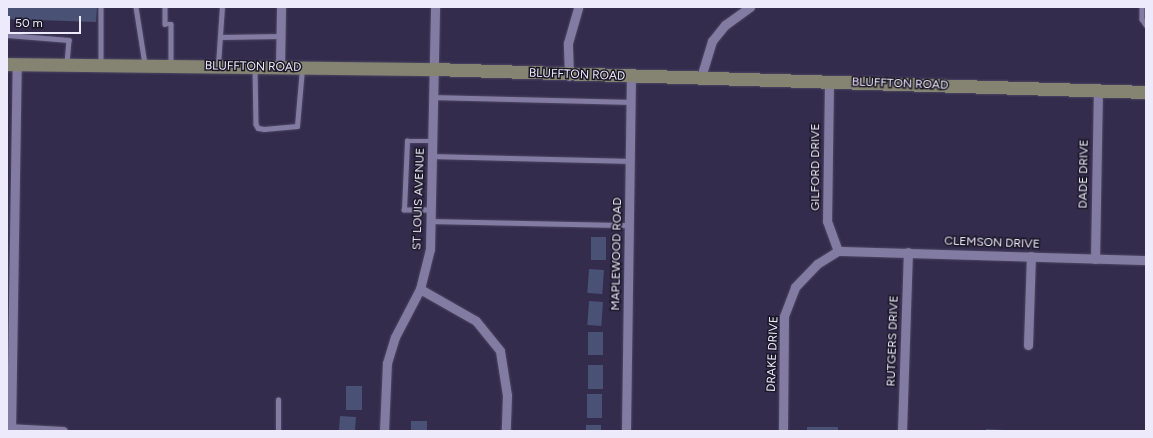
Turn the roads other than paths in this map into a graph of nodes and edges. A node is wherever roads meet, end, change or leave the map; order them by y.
1 (101, 7) edge
2 (136, 7) edge
3 (165, 7) edge
4 (222, 7) edge
5 (281, 7) edge
6 (435, 7) edge
7 (578, 7) edge
8 (750, 7) edge
9 (1142, 7) edge
10 (1146, 25) edge
11 (7, 35) edge
12 (280, 36) junction
13 (220, 37) junction
14 (12, 64) edge
15 (67, 65) junction
16 (101, 65) junction
17 (145, 66) junction
18 (171, 66) junction
19 (218, 66) junction
20 (255, 67) junction
21 (280, 67) junction
22 (302, 68) junction
23 (434, 69) junction
24 (569, 76) junction
25 (701, 77) junction
26 (632, 78) junction
27 (829, 82) junction
28 (1098, 90) junction
29 (1146, 92) edge
30 (433, 97) junction
31 (631, 102) junction
32 (432, 141) junction
33 (432, 156) junction
34 (630, 160) junction
35 (10, 167) edge
36 (431, 210) junction
37 (431, 220) junction
38 (629, 224) junction
39 (838, 251) junction
40 (908, 252) junction
41 (1031, 256) junction
42 (1095, 259) junction
43 (1146, 260) edge
44 (420, 289) junction
45 (1028, 345) dead end
46 (278, 400) dead end
47 (10, 429) edge
48 (63, 431) edge
49 (278, 431) edge
50 (384, 431) edge
51 (506, 431) edge
52 (626, 431) edge
53 (783, 431) edge
54 (902, 431) edge

1 - 16 lane
2 - 17 lane
3 - 18 lane
4 - 13 lane
5 - 12 street
6 - 23 street, ST LOUIS AVENUE
7 - 24 street
8 - 25 street
9 - 10 lane
11 - 15 lane
12 - 13 lane
12 - 21 street
13 - 19 lane
14 - 15 main road, BLUFFTON ROAD
14 - 35 street
15 - 16 main road, BLUFFTON ROAD
16 - 17 main road, BLUFFTON ROAD
17 - 18 main road, BLUFFTON ROAD
18 - 19 main road, BLUFFTON ROAD
19 - 20 main road, BLUFFTON ROAD
20 - 21 main road, BLUFFTON ROAD
20 - 22 lane
21 - 22 main road, BLUFFTON ROAD
22 - 23 main road, BLUFFTON ROAD
23 - 24 main road, BLUFFTON ROAD
23 - 30 street, ST LOUIS AVENUE
24 - 26 main road, BLUFFTON ROAD
25 - 26 main road, BLUFFTON ROAD
25 - 27 main road, BLUFFTON ROAD
26 - 31 street, MAPLEWOOD ROAD
27 - 28 main road, BLUFFTON ROAD
27 - 39 street, GILFORD DRIVE
28 - 29 main road, BLUFFTON ROAD
28 - 42 street, DADE DRIVE
30 - 31 lane
30 - 32 street, ST LOUIS AVENUE
31 - 34 street, MAPLEWOOD ROAD
32 - 33 street, ST LOUIS AVENUE
32 - 36 lane
33 - 34 lane
33 - 36 street, ST LOUIS AVENUE
34 - 38 street, MAPLEWOOD ROAD
35 - 47 street
36 - 37 street, ST LOUIS AVENUE
37 - 38 lane
37 - 44 street, ST LOUIS AVENUE
38 - 52 street, MAPLEWOOD ROAD
39 - 40 street, CLEMSON DRIVE
39 - 53 street, DRAKE DRIVE
40 - 41 street, CLEMSON DRIVE
40 - 54 street, RUTGERS DRIVE
41 - 42 street, CLEMSON DRIVE
41 - 45 street
42 - 43 street, CLEMSON DRIVE
44 - 50 street, ST LOUIS AVENUE
44 - 51 street
46 - 49 lane
47 - 48 street

